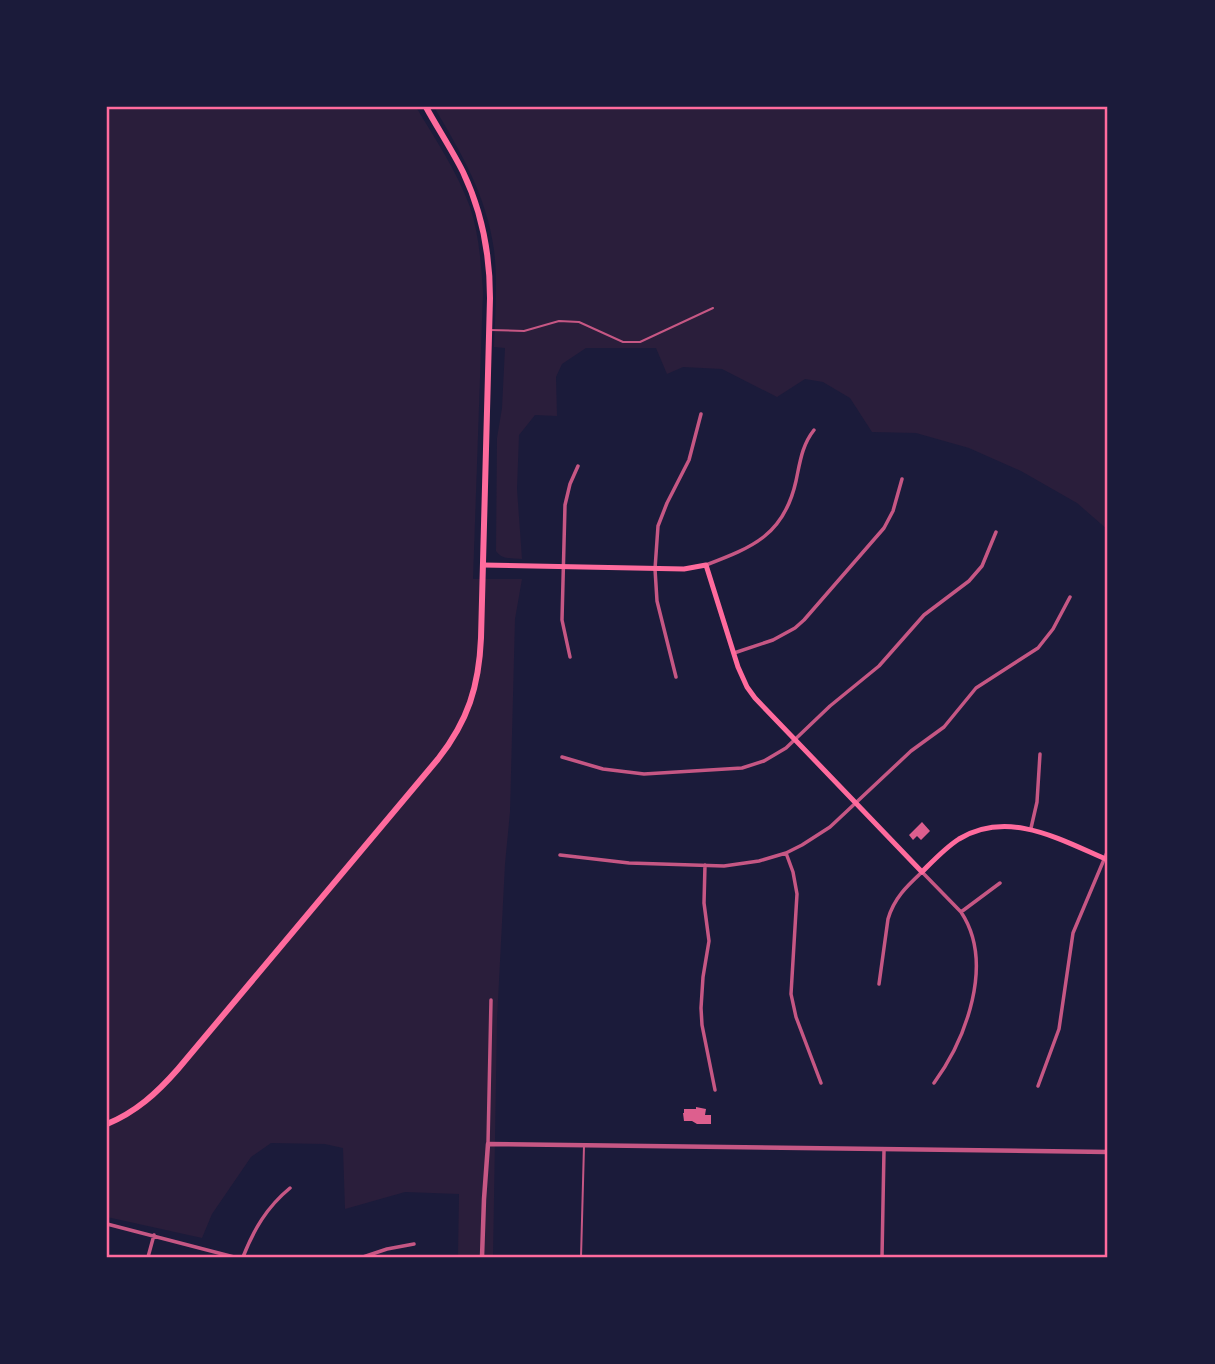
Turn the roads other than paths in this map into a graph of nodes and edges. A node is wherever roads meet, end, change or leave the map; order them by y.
1 (426, 107) edge
2 (713, 308) dead end
3 (489, 330) junction
4 (701, 414) dead end
5 (814, 430) dead end
6 (578, 466) dead end
7 (902, 479) dead end
8 (996, 532) dead end
9 (483, 565) junction
10 (706, 565) junction
11 (563, 567) junction
12 (655, 569) junction
13 (1070, 597) dead end
14 (734, 653) junction
15 (570, 657) dead end
16 (676, 677) dead end
17 (795, 740) junction
18 (1040, 754) dead end
19 (562, 757) dead end
20 (856, 803) junction
21 (1031, 828) junction
22 (1108, 850) edge
23 (786, 853) junction
24 (560, 855) dead end
25 (1107, 859) edge
26 (705, 865) junction
27 (922, 872) junction
28 (1000, 883) dead end
29 (961, 912) junction
30 (879, 984) dead end
31 (491, 1000) dead end
32 (821, 1083) dead end
33 (934, 1083) dead end
34 (1038, 1086) dead end
35 (715, 1090) dead end
36 (107, 1124) edge
37 (488, 1144) junction
38 (584, 1145) junction
39 (884, 1150) junction
40 (1108, 1152) edge
41 (290, 1188) dead end
42 (107, 1224) edge
43 (154, 1235) junction
44 (414, 1244) dead end
45 (148, 1257) edge
46 (234, 1257) edge
47 (243, 1257) edge
48 (362, 1257) edge
49 (482, 1257) edge
50 (581, 1257) edge
51 (882, 1257) edge

1 - 3 main road
2 - 3 lane
3 - 9 main road
4 - 12 street
5 - 10 street
6 - 11 street
7 - 14 street
8 - 17 street
9 - 11 main road
9 - 36 main road
10 - 12 main road
10 - 14 main road
11 - 12 main road
11 - 15 street
12 - 16 street
13 - 20 street
14 - 17 main road
17 - 19 street
17 - 20 main road
18 - 21 street
20 - 23 street
20 - 27 main road
21 - 25 main road
21 - 27 main road
22 - 25 street
23 - 26 street
23 - 32 street
24 - 26 street
25 - 34 street
26 - 35 street
27 - 29 street
27 - 30 street
28 - 29 street
29 - 33 street
31 - 37 street
37 - 38 street
37 - 49 street
38 - 39 street
38 - 50 lane
39 - 40 street
39 - 51 street
41 - 47 street
42 - 43 street
43 - 45 street
43 - 46 street
44 - 48 street

